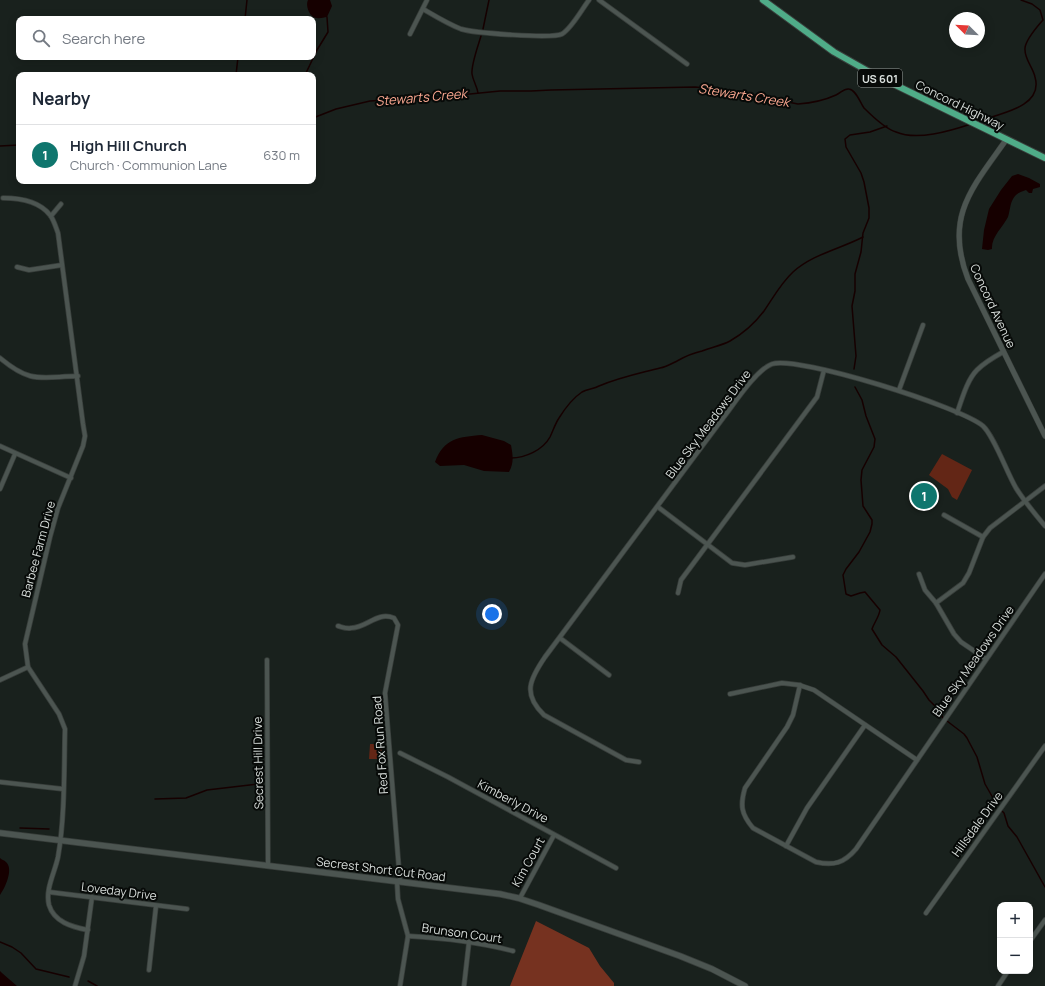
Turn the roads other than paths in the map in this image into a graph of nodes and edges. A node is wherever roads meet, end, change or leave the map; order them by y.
1 (427, 0) edge
2 (589, 0) edge
3 (599, 0) edge
4 (763, 0) edge
5 (423, 9) junction
6 (410, 34) dead end
7 (687, 64) dead end
8 (1006, 140) junction
9 (1045, 158) edge
10 (3, 198) dead end
11 (61, 204) dead end
12 (51, 216) junction
13 (62, 266) junction
14 (17, 267) dead end
15 (923, 325) dead end
16 (1003, 352) junction
17 (0, 358) edge
18 (824, 370) junction
19 (78, 376) junction
20 (899, 390) junction
21 (957, 413) junction
22 (1045, 436) edge
23 (0, 446) edge
24 (15, 454) junction
25 (71, 478) junction
26 (1045, 486) edge
27 (0, 489) edge
28 (1025, 501) junction
29 (658, 507) junction
30 (944, 514) dead end
31 (1045, 526) edge
32 (983, 537) junction
33 (707, 545) junction
34 (793, 557) dead end
35 (918, 574) dead end
36 (1045, 574) edge
37 (678, 593) dead end
38 (936, 603) junction
39 (338, 626) dead end
40 (560, 638) junction
41 (986, 659) junction
42 (267, 660) dead end
43 (28, 667) junction
44 (609, 675) dead end
45 (0, 680) edge
46 (800, 685) junction
47 (730, 694) dead end
48 (865, 725) junction
49 (1045, 746) edge
50 (400, 753) dead end
51 (917, 760) junction
52 (639, 762) dead end
53 (0, 782) edge
54 (63, 789) junction
55 (0, 833) edge
56 (554, 835) junction
57 (60, 840) junction
58 (786, 846) junction
59 (268, 865) junction
60 (616, 868) dead end
61 (399, 882) junction
62 (49, 892) junction
63 (92, 898) junction
64 (520, 898) junction
65 (156, 906) junction
66 (187, 910) dead end
67 (926, 913) dead end
68 (1045, 920) edge
69 (88, 930) junction
70 (408, 936) junction
71 (1032, 938) edge
72 (468, 942) junction
73 (513, 951) dead end
74 (149, 970) dead end
75 (1006, 974) edge
76 (75, 986) edge
77 (400, 986) edge
78 (464, 986) edge
79 (745, 986) edge
80 (998, 986) edge

1 - 5 street
2 - 5 street
3 - 7 street
4 - 8 highway, Concord Highway / US 601
5 - 6 street
8 - 9 highway, US 601
8 - 16 street, Concord Avenue
10 - 12 street
11 - 12 street
12 - 13 street, Barbee Farm Drive
13 - 14 street
13 - 19 street, Barbee Farm Drive
15 - 20 street
16 - 21 street
16 - 22 street, Concord Avenue
17 - 19 street
18 - 20 street, Blue Sky Meadows Drive
18 - 29 street, Blue Sky Meadows Drive
18 - 33 street
19 - 25 street, Barbee Farm Drive
20 - 21 street, Blue Sky Meadows Drive
21 - 28 street, Blue Sky Meadows Drive
23 - 24 street
24 - 25 street
24 - 27 street
25 - 43 street, Barbee Farm Drive
26 - 28 street
28 - 31 street, Blue Sky Meadows Drive
28 - 32 street
29 - 33 street
29 - 40 street, Blue Sky Meadows Drive
30 - 32 street
32 - 38 street
33 - 34 street
33 - 37 street
35 - 38 street
36 - 41 street, Blue Sky Meadows Drive
38 - 41 street
39 - 61 street, Red Fox Run Road
40 - 44 street
40 - 52 street, Blue Sky Meadows Drive
41 - 51 street, Blue Sky Meadows Drive
42 - 59 street, Secrest Hill Drive
43 - 45 street
43 - 54 street, Barbee Farm Drive
46 - 47 street
46 - 48 street
46 - 58 street, Blue Sky Meadows Drive
48 - 51 street
48 - 58 street
49 - 67 street, Hillsdale Drive
50 - 56 street, Kimberly Drive
51 - 58 street, Blue Sky Meadows Drive
53 - 54 street
54 - 57 street, Barbee Farm Drive
55 - 57 main road, Secrest Short Cut Road
56 - 60 street, Kimberly Drive
56 - 64 street, Kim Court
57 - 59 main road, Secrest Short Cut Road
57 - 62 street, Barbee Farm Drive
59 - 61 main road, Secrest Short Cut Road
61 - 64 main road, Secrest Short Cut Road
61 - 70 street, Red Fox Run Road
62 - 63 street, Loveday Drive
62 - 69 street
63 - 65 street, Loveday Drive
63 - 69 street
64 - 79 main road, Secrest Short Cut Road
65 - 66 street, Loveday Drive
65 - 74 street
68 - 71 street
69 - 76 street
70 - 72 street, Brunson Court
70 - 77 street
72 - 73 street, Brunson Court
72 - 78 street
75 - 80 street

